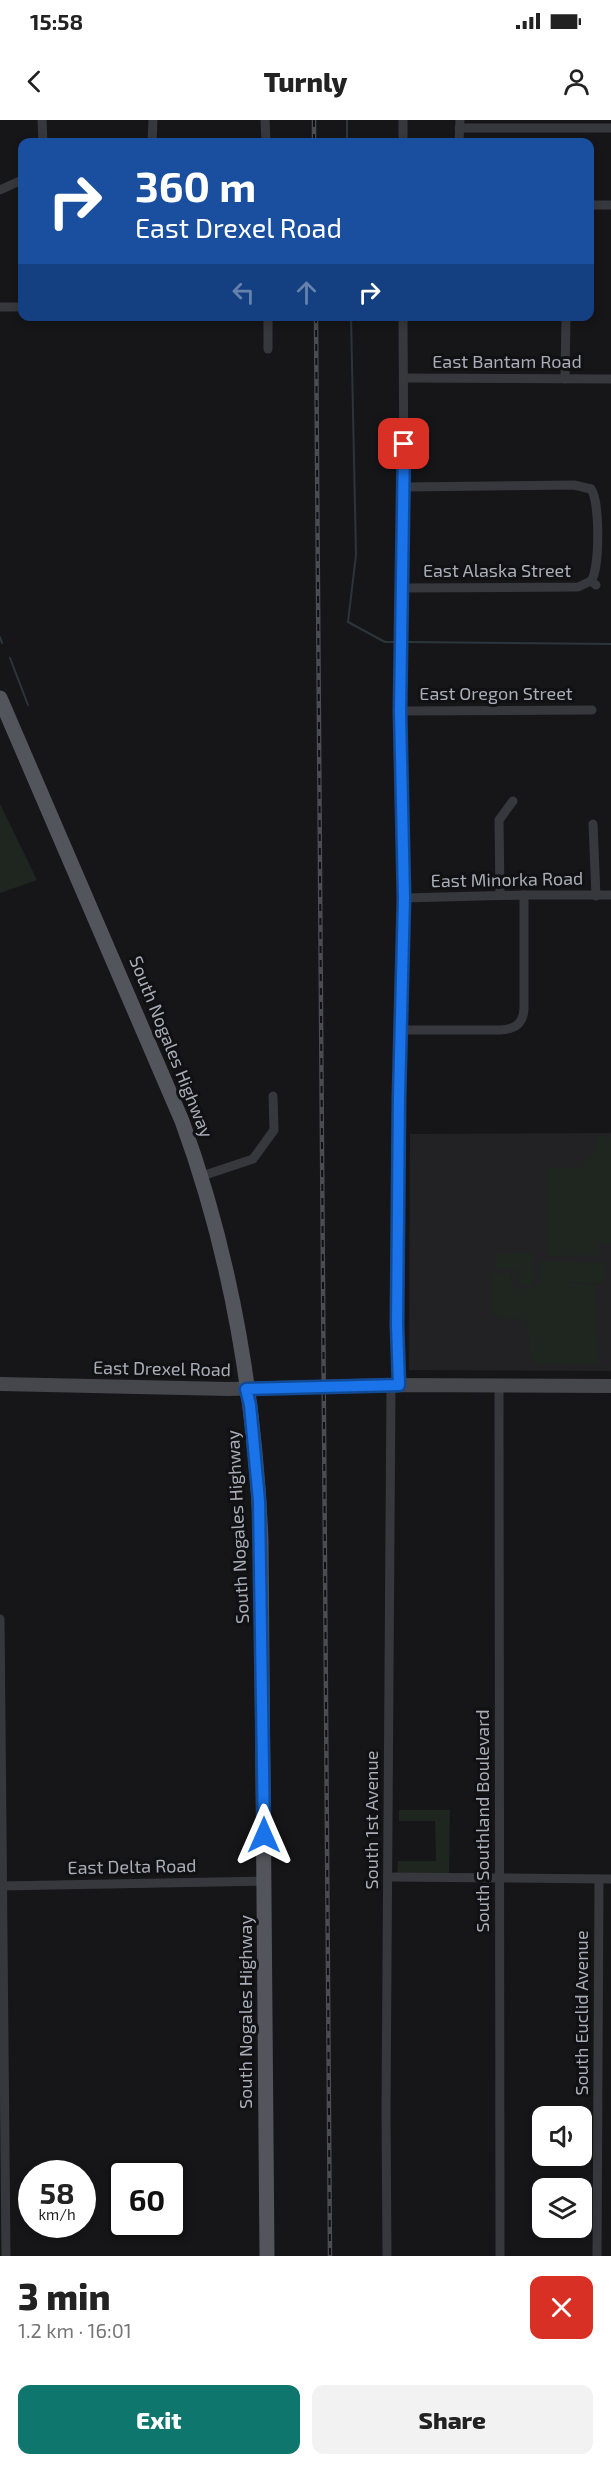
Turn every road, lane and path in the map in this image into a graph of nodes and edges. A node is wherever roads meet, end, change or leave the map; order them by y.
1 (42, 120) edge
2 (153, 120) edge
3 (265, 120) edge
4 (403, 120) edge
5 (459, 124) edge
6 (611, 128) edge
7 (43, 138) edge
8 (153, 138) edge
9 (266, 138) edge
10 (403, 138) edge
11 (18, 182) edge
12 (0, 190) edge
13 (594, 205) edge
14 (611, 205) edge
15 (0, 307) edge
16 (18, 307) edge
17 (268, 321) edge
18 (403, 321) edge
19 (566, 321) edge
20 (268, 349) dead end
21 (404, 378) junction
22 (565, 379) junction
23 (611, 379) edge
24 (404, 487) junction
25 (402, 588) junction
26 (0, 698) edge
27 (592, 710) dead end
28 (400, 711) junction
29 (513, 801) dead end
30 (593, 824) dead end
31 (500, 895) junction
32 (524, 895) junction
33 (596, 896) junction
34 (611, 896) edge
35 (404, 898) junction
36 (401, 1030) junction
37 (273, 1096) dead end
38 (202, 1176) junction
39 (0, 1384) edge
40 (395, 1385) junction
41 (499, 1386) junction
42 (611, 1386) edge
43 (246, 1389) junction
44 (0, 1619) edge
45 (388, 1877) junction
46 (499, 1879) junction
47 (599, 1879) junction
48 (611, 1879) edge
49 (264, 1881) junction
50 (1, 1886) edge
51 (6, 2256) edge
52 (267, 2256) edge
53 (387, 2256) edge
54 (500, 2256) edge
55 (597, 2256) edge

1 - 7 street
2 - 8 street
3 - 9 street
4 - 10 street
5 - 6 street
11 - 12 street
13 - 14 street
15 - 16 street
17 - 20 street
18 - 21 street, South 1st Avenue
19 - 22 street
21 - 22 street, East Bantam Road
21 - 24 street, South 1st Avenue
22 - 23 street, East Bantam Road
24 - 25 street, South 1st Avenue
24 - 25 street, East Alaska Street
25 - 28 street, South 1st Avenue
26 - 38 main road, South Nogales Highway
27 - 28 street, East Oregon Street
28 - 35 street, South 1st Avenue
29 - 31 street
30 - 33 street
31 - 32 street, East Minorka Road
31 - 35 street, East Minorka Road
32 - 33 street, East Minorka Road
32 - 36 street
33 - 34 street, East Minorka Road
35 - 36 street, South 1st Avenue
36 - 40 street, South 1st Avenue
37 - 38 street
38 - 43 main road, South Nogales Highway
39 - 43 street, East Drexel Road
40 - 41 street, East Drexel Road
40 - 43 street, East Drexel Road
40 - 45 street, South 1st Avenue
41 - 42 street, East Drexel Road
41 - 46 street, South Southland Boulevard
43 - 49 main road, South Nogales Highway
44 - 50 street
45 - 46 street
45 - 53 street, South 1st Avenue
46 - 47 street
46 - 54 street, South Southland Boulevard
47 - 48 street
47 - 55 street, South Euclid Avenue
49 - 50 street, East Delta Road
49 - 52 main road, South Nogales Highway
50 - 51 street

